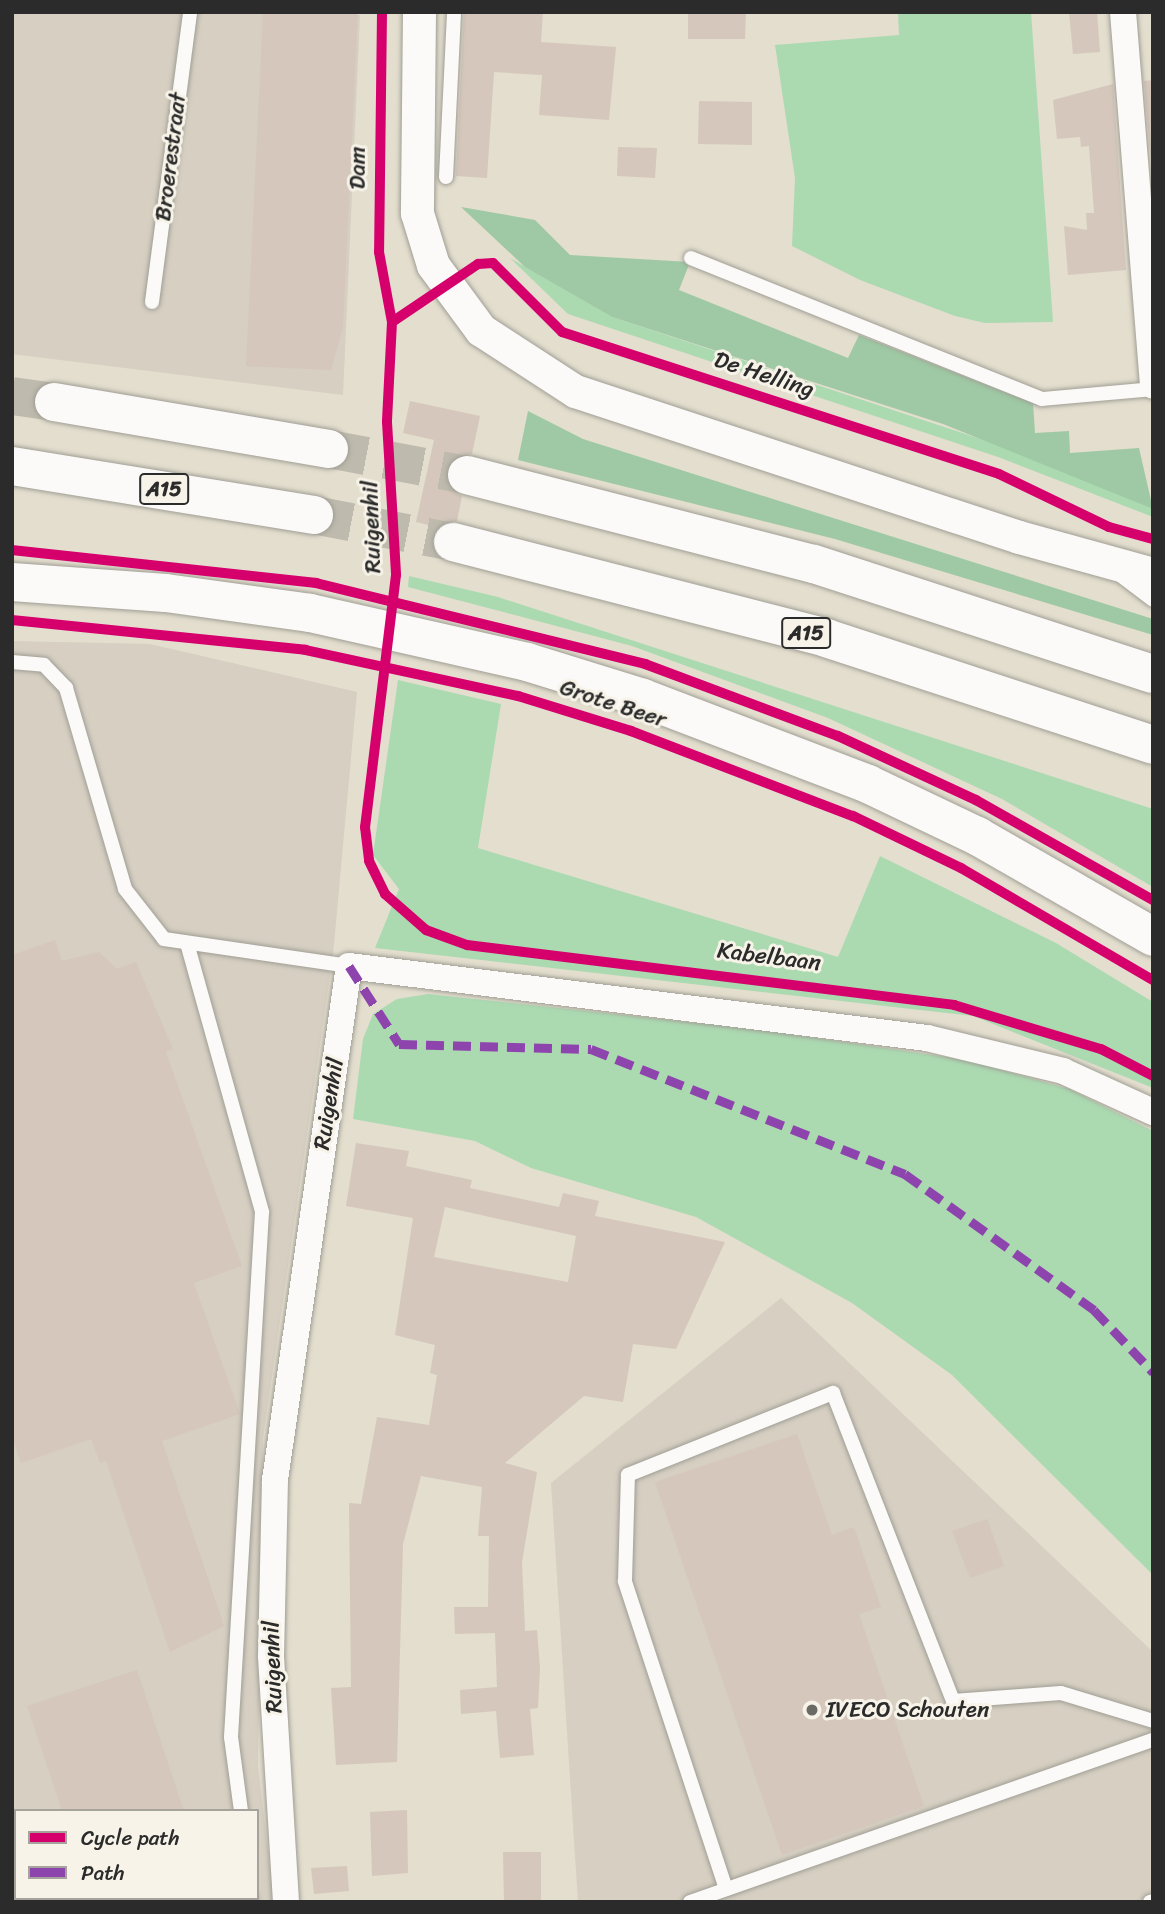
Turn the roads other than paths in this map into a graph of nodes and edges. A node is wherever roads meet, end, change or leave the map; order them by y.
1 (190, 12) edge
2 (419, 12) edge
3 (454, 12) edge
4 (1123, 12) edge
5 (433, 74) junction
6 (446, 177) dead end
7 (691, 258) dead end
8 (152, 302) dead end
9 (1153, 388) edge
10 (54, 402) tunnel mouth
11 (329, 449) tunnel mouth
12 (12, 466) edge
13 (467, 475) tunnel mouth
14 (314, 515) tunnel mouth
15 (453, 542) tunnel mouth
16 (1107, 565) junction
17 (1153, 574) edge
18 (12, 582) edge
19 (1153, 600) edge
20 (12, 662) edge
21 (1153, 674) edge
22 (1153, 745) edge
23 (1153, 937) edge
24 (187, 943) junction
25 (349, 966) junction
26 (1153, 1112) edge
27 (1153, 1721) edge
28 (1153, 1740) edge
29 (241, 1809) edge
30 (726, 1889) junction
31 (286, 1902) edge
32 (690, 1902) edge

1 - 8 lane, Broerestraat
2 - 5 street
3 - 5 lane
4 - 9 street
5 - 6 lane
5 - 16 street
7 - 9 lane
10 - 11 main road
12 - 14 main road, A15
13 - 21 main road
15 - 22 main road, A15
16 - 17 street
16 - 19 lane
18 - 23 main road, Grote Beer
20 - 24 lane
24 - 25 lane
24 - 29 lane
25 - 26 street
25 - 31 street, Ruigenhil
27 - 30 lane
28 - 30 lane
30 - 32 lane

